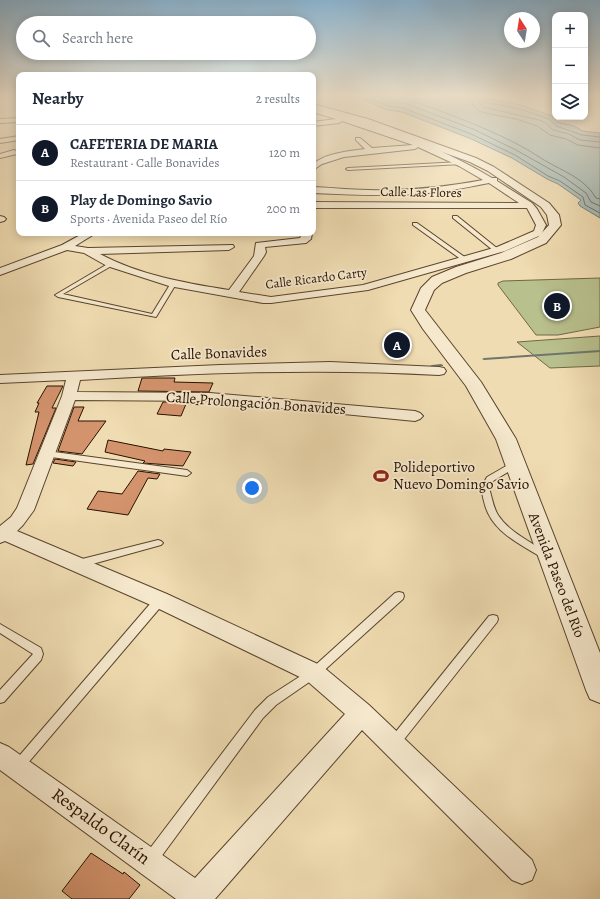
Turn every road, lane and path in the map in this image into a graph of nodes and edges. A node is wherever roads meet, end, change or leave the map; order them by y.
1 (16, 138) edge
2 (395, 138) edge
3 (413, 138) edge
4 (358, 139) dead end
5 (0, 141) edge
6 (420, 147) junction
7 (371, 151) junction
8 (16, 152) edge
9 (0, 156) edge
10 (461, 163) junction
11 (316, 164) edge
12 (348, 169) dead end
13 (498, 180) junction
14 (316, 190) edge
15 (316, 205) edge
16 (529, 205) junction
17 (455, 217) dead end
18 (415, 224) dead end
19 (86, 236) edge
20 (306, 236) edge
21 (66, 247) junction
22 (229, 247) dead end
23 (496, 250) junction
24 (87, 251) junction
25 (464, 259) junction
26 (111, 264) junction
27 (0, 272) edge
28 (173, 284) junction
29 (232, 294) junction
30 (439, 371) dead end
31 (74, 376) junction
32 (0, 379) edge
33 (69, 396) junction
34 (415, 416) dead end
35 (47, 454) junction
36 (515, 464) junction
37 (187, 473) dead end
38 (2, 535) edge
39 (158, 543) dead end
40 (551, 559) junction
41 (77, 564) junction
42 (399, 596) dead end
43 (160, 600) junction
44 (494, 619) dead end
45 (0, 628) edge
46 (314, 673) junction
47 (600, 690) edge
48 (0, 698) edge
49 (361, 713) junction
50 (394, 744) junction
51 (9, 761) edge
52 (149, 861) junction
53 (522, 870) dead end
54 (199, 898) edge

1 - 5 street
2 - 6 street, Avenida Paseo del Río
3 - 13 street, Avenida Paseo del Río
4 - 7 street
6 - 7 street
6 - 10 street, Avenida Paseo del Río
7 - 11 street
8 - 9 street
10 - 12 lane
10 - 13 street, Avenida Paseo del Río
13 - 14 street
13 - 16 street, Avenida Paseo del Río
13 - 36 street, Avenida Paseo del Río
15 - 16 street, Calle Las Flores
16 - 23 street, Calle Ricardo Carty
17 - 23 lane
18 - 25 lane
19 - 21 street
20 - 29 street
21 - 24 street, Calle Ricardo Carty
21 - 27 street
22 - 24 street
23 - 25 street, Calle Ricardo Carty
24 - 26 street, Calle Ricardo Carty
25 - 29 street, Calle Ricardo Carty
26 - 28 street, Calle Ricardo Carty
26 - 28 lane
28 - 29 street, Calle Ricardo Carty
30 - 31 street, Calle Bonavides
31 - 32 street, Calle Bonavides
31 - 33 street
33 - 34 street, Calle Prolongación Bonavides
33 - 35 street
35 - 37 lane
35 - 38 street
36 - 40 street, Avenida Paseo del Río
36 - 40 lane
38 - 41 street
39 - 41 lane
40 - 47 street, Avenida Paseo del Río
41 - 43 street
42 - 46 lane
43 - 46 street
43 - 51 lane
44 - 50 lane
45 - 48 lane
46 - 49 street
46 - 52 lane
49 - 50 street
49 - 54 street
50 - 53 street
51 - 52 street, Respaldo Clarín
52 - 54 street, Respaldo Clarín

